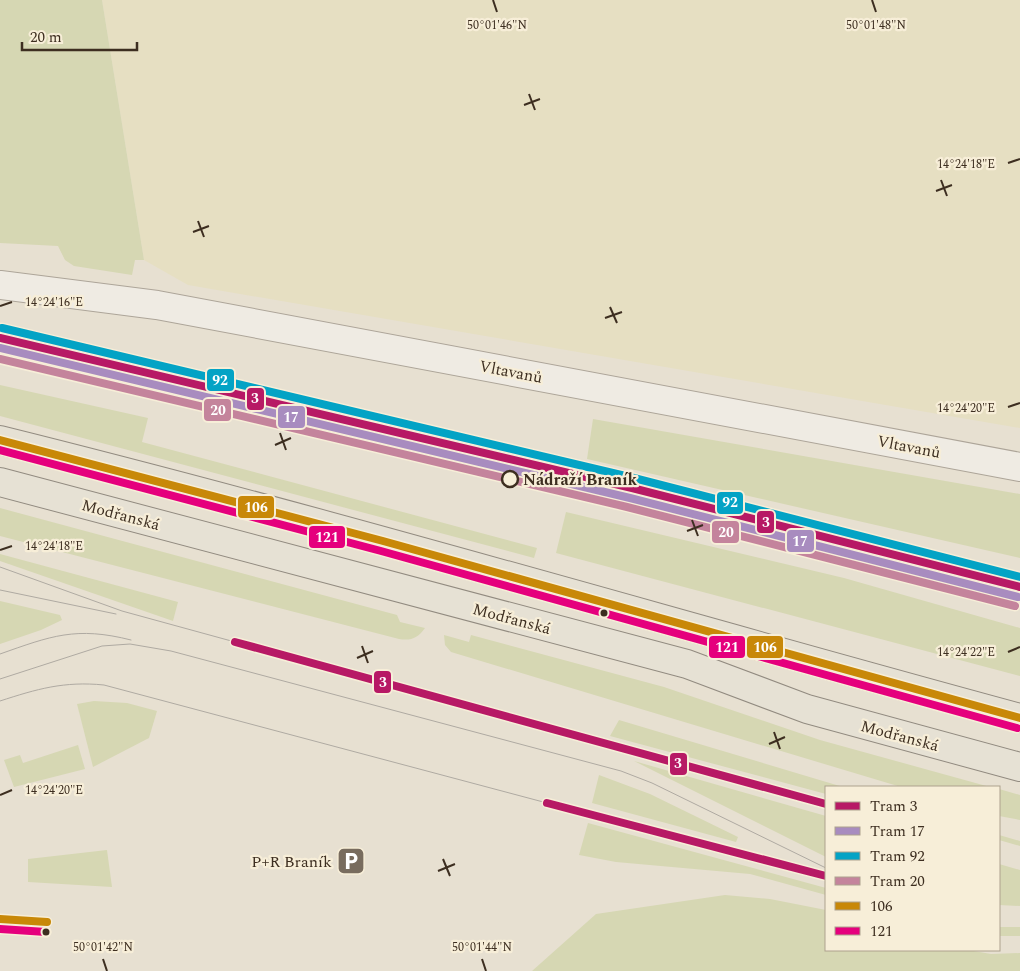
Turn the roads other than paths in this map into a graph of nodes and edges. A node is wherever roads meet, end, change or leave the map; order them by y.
1 (0, 285) edge
2 (0, 440) edge
3 (1020, 467) edge
4 (0, 482) edge
5 (1020, 718) edge
6 (1020, 767) edge

1 - 3 street, Vltavanů
2 - 5 main road
4 - 6 main road, Modřanská

